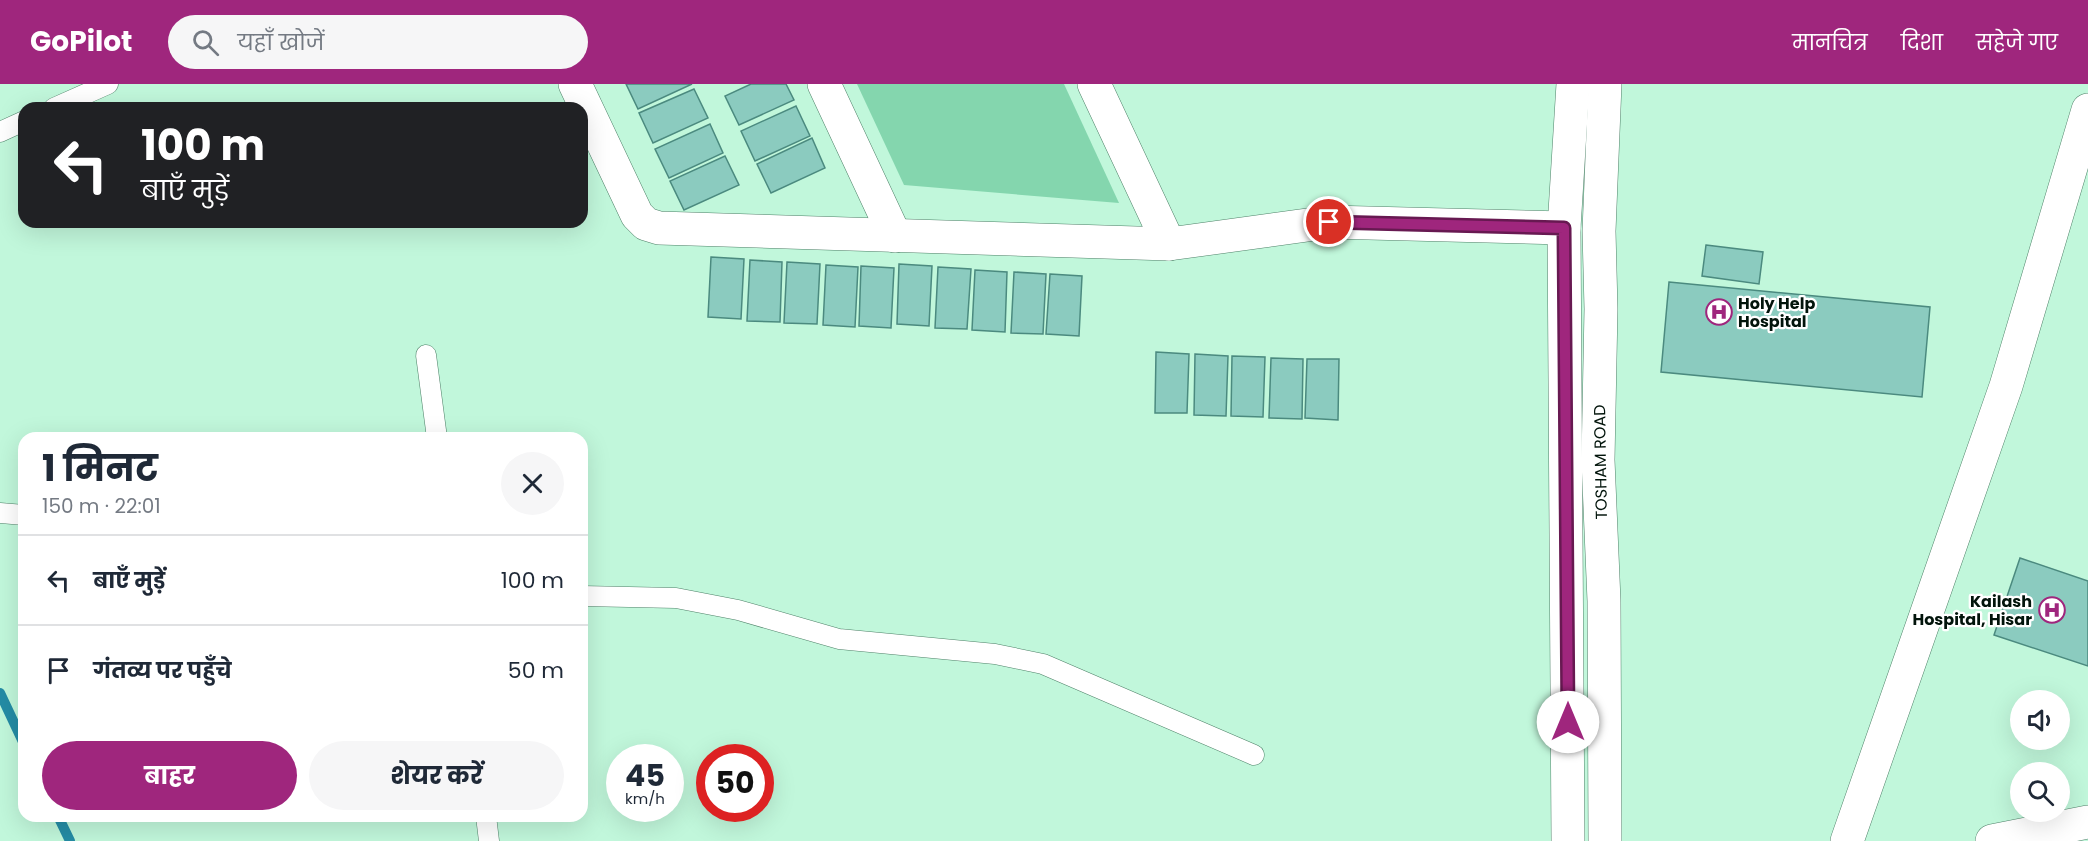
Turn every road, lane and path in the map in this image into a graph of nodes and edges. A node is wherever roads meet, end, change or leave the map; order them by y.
1 (108, 84) edge
2 (575, 84) edge
3 (824, 84) edge
4 (1094, 84) edge
5 (1574, 84) edge
6 (1605, 84) edge
7 (68, 102) edge
8 (584, 102) edge
9 (2088, 110) edge
10 (588, 111) edge
11 (18, 124) edge
12 (0, 132) edge
13 (1564, 228) junction
14 (895, 236) junction
15 (1169, 244) junction
16 (426, 355) dead end
17 (436, 432) edge
18 (0, 513) edge
19 (18, 514) edge
20 (588, 596) edge
21 (1254, 755) dead end
22 (487, 822) edge
23 (2088, 822) edge
24 (489, 841) edge
25 (1568, 841) edge
26 (1605, 841) edge
27 (1847, 841) edge
28 (1992, 841) edge

1 - 7 lane
2 - 8 street
3 - 14 street
4 - 15 street
5 - 13 street, TOSHAM ROAD
6 - 26 street, TOSHAM ROAD
9 - 27 street
10 - 14 street
11 - 12 lane
13 - 15 street
13 - 25 street, TOSHAM ROAD
14 - 15 street
16 - 17 lane
18 - 19 lane
20 - 21 lane
22 - 24 lane
23 - 28 street

